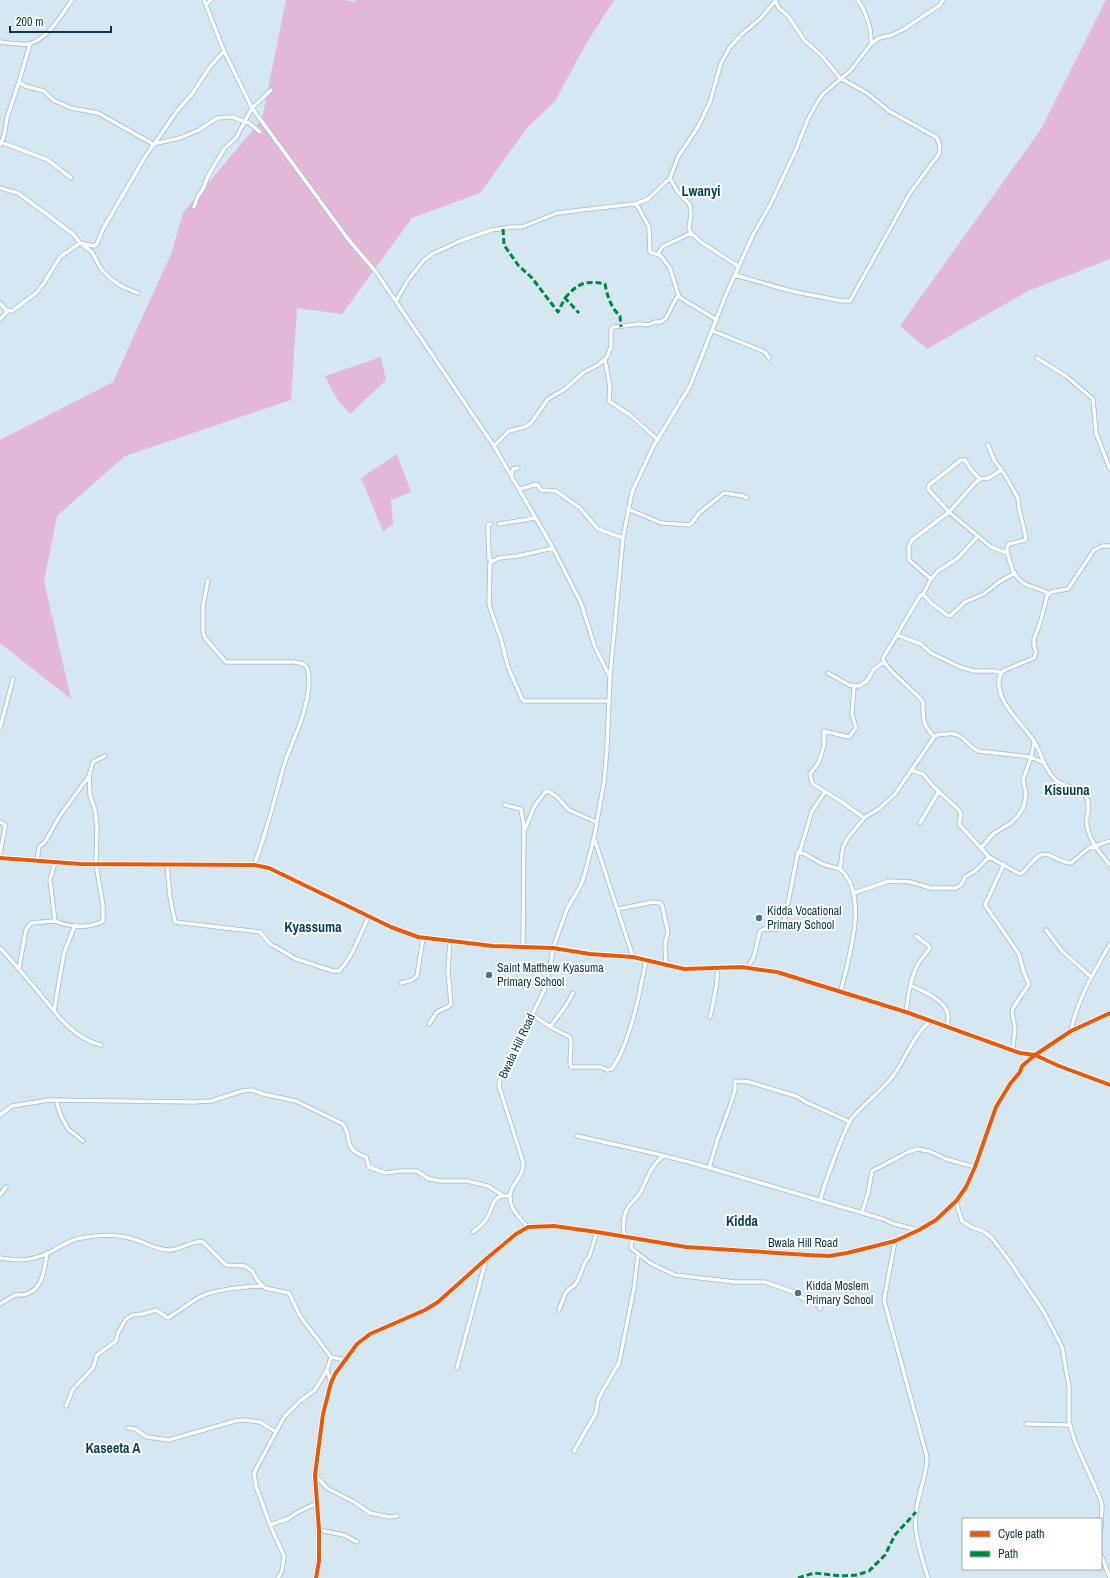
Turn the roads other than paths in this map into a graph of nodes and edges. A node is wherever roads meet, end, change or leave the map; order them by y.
1 (72, 0) edge
2 (204, 0) edge
3 (211, 0) edge
4 (775, 0) edge
5 (858, 0) edge
6 (944, 0) edge
7 (206, 5) junction
8 (872, 32) junction
9 (879, 38) junction
10 (0, 42) edge
11 (30, 44) junction
12 (871, 44) junction
13 (224, 51) junction
14 (840, 78) junction
15 (19, 82) junction
16 (271, 90) dead end
17 (252, 108) junction
18 (244, 122) junction
19 (260, 132) dead end
20 (0, 144) edge
21 (153, 144) junction
22 (70, 178) dead end
23 (670, 178) junction
24 (0, 188) edge
25 (635, 204) junction
26 (194, 207) dead end
27 (691, 233) junction
28 (80, 243) junction
29 (658, 254) junction
30 (738, 266) junction
31 (735, 275) junction
32 (138, 293) dead end
33 (678, 295) junction
34 (396, 301) junction
35 (0, 303) edge
36 (8, 311) junction
37 (0, 318) edge
38 (717, 320) junction
39 (713, 331) junction
40 (769, 358) dead end
41 (1037, 358) dead end
42 (604, 360) junction
43 (658, 440) junction
44 (988, 445) dead end
45 (494, 446) junction
46 (518, 468) dead end
47 (1110, 469) edge
48 (1001, 470) junction
49 (512, 476) junction
50 (980, 478) junction
51 (520, 489) junction
52 (747, 498) dead end
53 (628, 509) junction
54 (948, 512) junction
55 (536, 518) junction
56 (491, 524) dead end
57 (499, 524) dead end
58 (978, 536) junction
59 (623, 538) junction
60 (1110, 546) edge
61 (553, 548) junction
62 (1007, 553) junction
63 (494, 561) junction
64 (1015, 574) junction
65 (931, 579) junction
66 (208, 580) dead end
67 (923, 594) junction
68 (1049, 594) junction
69 (897, 635) junction
70 (884, 662) junction
71 (1001, 673) junction
72 (828, 674) dead end
73 (610, 676) junction
74 (13, 679) dead end
75 (854, 687) junction
76 (609, 701) junction
77 (0, 728) edge
78 (934, 737) junction
79 (1034, 742) junction
80 (105, 756) dead end
81 (1031, 757) junction
82 (1044, 762) junction
83 (911, 770) junction
84 (89, 776) junction
85 (939, 791) junction
86 (825, 792) junction
87 (505, 805) dead end
88 (864, 818) junction
89 (0, 822) edge
90 (596, 822) junction
91 (920, 823) dead end
92 (524, 832) junction
93 (594, 838) junction
94 (1110, 841) edge
95 (1094, 845) junction
96 (981, 848) junction
97 (800, 851) junction
98 (0, 854) edge
99 (989, 857) junction
100 (0, 858) edge
101 (37, 861) junction
102 (55, 862) junction
103 (96, 864) junction
104 (167, 864) junction
105 (1004, 864) junction
106 (254, 865) junction
107 (1110, 865) edge
108 (840, 869) junction
109 (854, 893) junction
110 (618, 909) junction
111 (369, 916) junction
112 (55, 921) junction
113 (75, 925) junction
114 (1046, 930) dead end
115 (916, 936) dead end
116 (423, 938) junction
117 (450, 941) junction
118 (1110, 944) edge
119 (523, 947) junction
120 (0, 948) edge
121 (552, 948) junction
122 (633, 957) junction
123 (646, 960) junction
124 (666, 965) junction
125 (748, 967) junction
126 (19, 968) junction
127 (717, 968) junction
128 (1092, 977) junction
129 (402, 983) dead end
130 (910, 985) junction
131 (841, 991) junction
132 (573, 993) dead end
133 (54, 1011) junction
134 (906, 1012) junction
135 (1110, 1013) edge
136 (532, 1015) junction
137 (710, 1017) dead end
138 (931, 1021) junction
139 (429, 1024) dead end
140 (550, 1027) junction
141 (948, 1027) junction
142 (1072, 1031) junction
143 (101, 1045) dead end
144 (1014, 1051) junction
145 (1035, 1055) junction
146 (1110, 1085) edge
147 (56, 1100) junction
148 (0, 1115) edge
149 (850, 1122) junction
150 (577, 1136) dead end
151 (83, 1142) dead end
152 (663, 1156) junction
153 (975, 1167) junction
154 (709, 1168) junction
155 (6, 1187) dead end
156 (0, 1195) edge
157 (502, 1195) junction
158 (510, 1196) junction
159 (957, 1200) junction
160 (820, 1201) junction
161 (862, 1213) junction
162 (528, 1227) junction
163 (919, 1230) junction
164 (473, 1232) dead end
165 (598, 1232) junction
166 (625, 1237) junction
167 (632, 1238) junction
168 (895, 1241) junction
169 (47, 1253) junction
170 (638, 1255) junction
171 (0, 1258) edge
172 (486, 1259) junction
173 (262, 1286) junction
174 (0, 1304) edge
175 (820, 1309) dead end
176 (559, 1310) dead end
177 (331, 1357) junction
178 (344, 1360) junction
179 (457, 1368) dead end
180 (327, 1370) junction
181 (331, 1383) junction
182 (66, 1406) dead end
183 (1026, 1424) dead end
184 (1070, 1425) junction
185 (128, 1428) dead end
186 (276, 1432) junction
187 (574, 1451) dead end
188 (315, 1475) junction
189 (317, 1503) junction
190 (397, 1516) dead end
191 (1101, 1518) edge
192 (270, 1525) junction
193 (319, 1530) junction
194 (357, 1542) dead end
195 (1102, 1558) edge
196 (278, 1578) edge
197 (316, 1578) edge
198 (928, 1578) edge
199 (1110, 1578) edge

1 - 11 street
2 - 7 street
3 - 7 street
4 - 14 street
4 - 23 street
5 - 8 street
6 - 9 street, Bwala Hill Road
7 - 13 street
8 - 9 street
8 - 12 street
9 - 12 street, Bwala Hill Road
10 - 11 street
11 - 15 street
12 - 14 street, Bwala Hill Road
13 - 17 street
13 - 21 street
14 - 30 street, Bwala Hill Road
14 - 31 street
15 - 20 street
15 - 21 street
16 - 17 street
17 - 18 street
17 - 34 street
18 - 19 street
18 - 21 street
18 - 26 street
20 - 22 street
21 - 28 street
23 - 25 street
23 - 27 street
24 - 28 street
25 - 29 street
25 - 34 street
27 - 29 street
27 - 30 street
28 - 32 street
28 - 36 street
29 - 33 street
30 - 31 street, Bwala Hill Road
31 - 38 street, Bwala Hill Road
33 - 38 street
33 - 42 street
34 - 45 street
35 - 36 street
36 - 37 street
38 - 39 street, Bwala Hill Road
39 - 40 street
39 - 43 street, Bwala Hill Road
41 - 47 street
42 - 43 street
42 - 45 street
43 - 53 street, Bwala Hill Road
44 - 48 street
45 - 49 street
46 - 49 street
48 - 50 street
48 - 62 street
49 - 51 street
50 - 54 street
50 - 54 street
51 - 55 street
51 - 59 street
52 - 53 street
53 - 59 street, Bwala Hill Road
54 - 58 street
54 - 65 street
55 - 57 street
55 - 61 street
56 - 63 street
58 - 62 street
58 - 65 street
59 - 73 street, Bwala Hill Road
60 - 68 street
61 - 63 street
61 - 73 street
62 - 64 street
63 - 76 street
64 - 67 street
64 - 68 street
65 - 67 street
66 - 106 street
67 - 69 street
68 - 71 street
69 - 70 street
69 - 71 street
70 - 75 street
70 - 78 street
71 - 79 street
72 - 75 street
73 - 76 street, Bwala Hill Road
74 - 77 street
75 - 86 street
76 - 90 street, Bwala Hill Road
78 - 81 street
78 - 83 street
79 - 81 street
79 - 82 street
80 - 84 street
81 - 82 street
81 - 96 street
82 - 95 street
83 - 85 street
83 - 88 street
84 - 101 street
84 - 103 street
85 - 91 street
85 - 96 street
86 - 88 street
86 - 97 street
87 - 92 street
88 - 108 street
89 - 98 street
90 - 92 street
90 - 93 street, Bwala Hill Road
92 - 119 street
93 - 110 street
93 - 121 street, Bwala Hill Road
94 - 95 street
95 - 105 street
95 - 107 street
96 - 99 street
97 - 108 street
97 - 125 street
99 - 105 street
99 - 109 street
100 - 101 street
101 - 102 street
102 - 103 street
102 - 112 street
103 - 104 street
103 - 113 street
104 - 106 street
104 - 111 street
105 - 144 street
106 - 111 street
108 - 109 street
109 - 131 street
110 - 122 street
110 - 124 street
111 - 116 street
112 - 113 street
112 - 126 street
113 - 133 street
114 - 128 street
115 - 130 street
116 - 117 street
116 - 129 street
117 - 119 street
117 - 139 street
118 - 128 street
119 - 121 street
120 - 126 street
121 - 122 street
121 - 136 street, Bwala Hill Road
122 - 123 street
123 - 124 street
123 - 140 street
124 - 127 street
125 - 127 street
125 - 131 street
126 - 133 street
127 - 137 street
128 - 142 street
130 - 134 street
130 - 141 street
131 - 134 street
132 - 140 street
133 - 143 street
134 - 138 street
135 - 142 street, Bwala Hill Road
136 - 140 street
136 - 158 street, Bwala Hill Road
138 - 141 street
138 - 149 street
141 - 144 street
142 - 145 street, Bwala Hill Road
144 - 145 street
145 - 146 street
145 - 153 street, Bwala Hill Road
147 - 148 street
147 - 151 street
147 - 157 street
149 - 154 street
149 - 160 street
150 - 152 street
152 - 154 street
152 - 166 street
153 - 159 street, Bwala Hill Road
153 - 161 street
154 - 160 street
155 - 156 street
157 - 158 street
157 - 164 street
158 - 162 street
159 - 163 street, Bwala Hill Road
159 - 184 street
160 - 161 street
161 - 163 street
162 - 165 street, Bwala Hill Road
162 - 172 street
163 - 168 street, Bwala Hill Road
165 - 166 street, Bwala Hill Road
165 - 176 street
166 - 167 street, Bwala Hill Road
167 - 168 street, Bwala Hill Road
167 - 170 street
168 - 198 street
169 - 171 street
169 - 173 street
169 - 174 street
170 - 175 street
170 - 187 street
172 - 178 street
172 - 179 street
173 - 177 street
173 - 182 street
177 - 178 street
177 - 180 street
178 - 181 street
180 - 181 street
180 - 186 street
181 - 188 street
183 - 184 street
184 - 191 street
185 - 186 street
186 - 192 street
188 - 189 street
188 - 190 street
189 - 192 street
189 - 193 street
192 - 196 street
193 - 194 street
193 - 197 street
195 - 199 street

